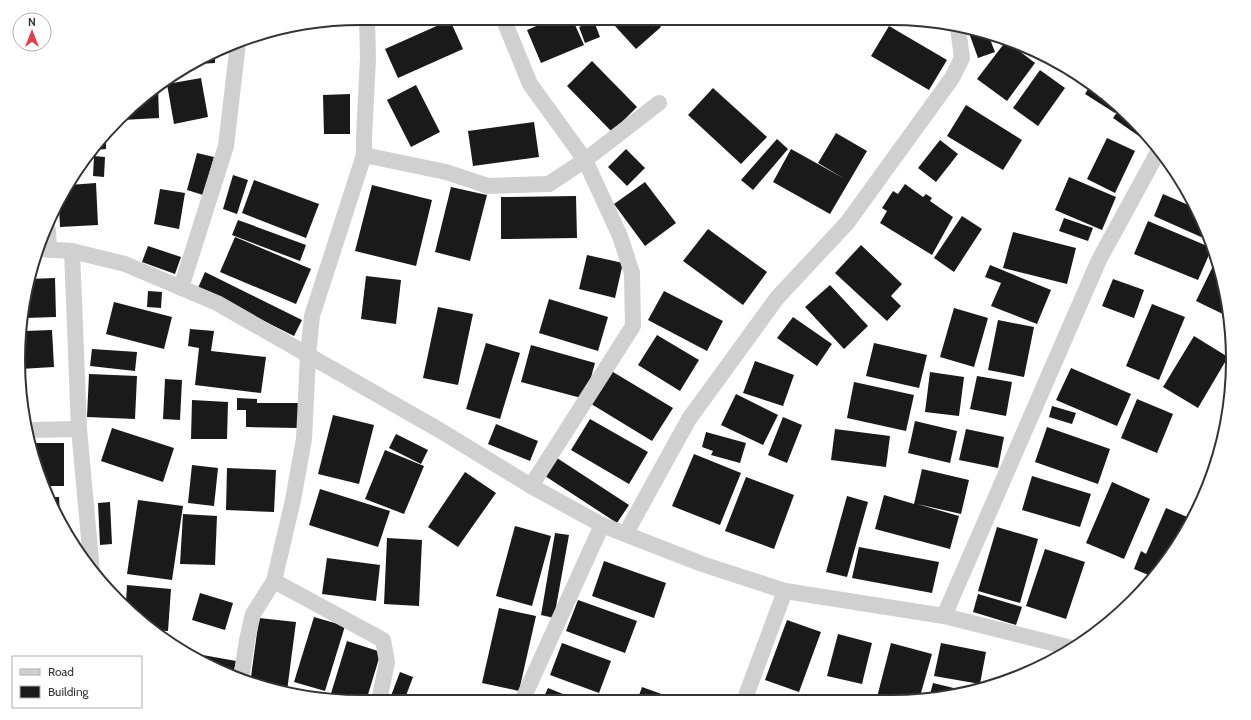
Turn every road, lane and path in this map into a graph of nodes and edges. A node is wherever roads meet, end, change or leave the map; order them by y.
1 (367, 25) edge
2 (506, 25) edge
3 (958, 32) edge
4 (237, 49) edge
5 (659, 103) dead end
6 (364, 155) junction
7 (1156, 155) edge
8 (585, 160) junction
9 (44, 250) edge
10 (72, 251) junction
11 (181, 288) junction
12 (308, 355) junction
13 (79, 429) junction
14 (32, 430) edge
15 (531, 486) junction
16 (602, 525) junction
17 (626, 533) junction
18 (91, 560) edge
19 (274, 581) junction
20 (785, 591) junction
21 (944, 616) junction
22 (1065, 646) edge
23 (242, 673) edge
24 (380, 695) edge
25 (525, 695) edge
26 (746, 695) edge

1 - 6 street
2 - 8 street
3 - 17 street
4 - 11 street
5 - 8 street
6 - 8 street
6 - 12 street
7 - 21 street
8 - 15 street
9 - 10 street
10 - 11 street
10 - 13 street
11 - 12 street
12 - 15 street
12 - 19 street
13 - 14 street
13 - 18 street
15 - 16 street
16 - 17 street
16 - 25 street
17 - 20 street
19 - 23 street
19 - 24 street
20 - 21 street
20 - 26 street
21 - 22 street

